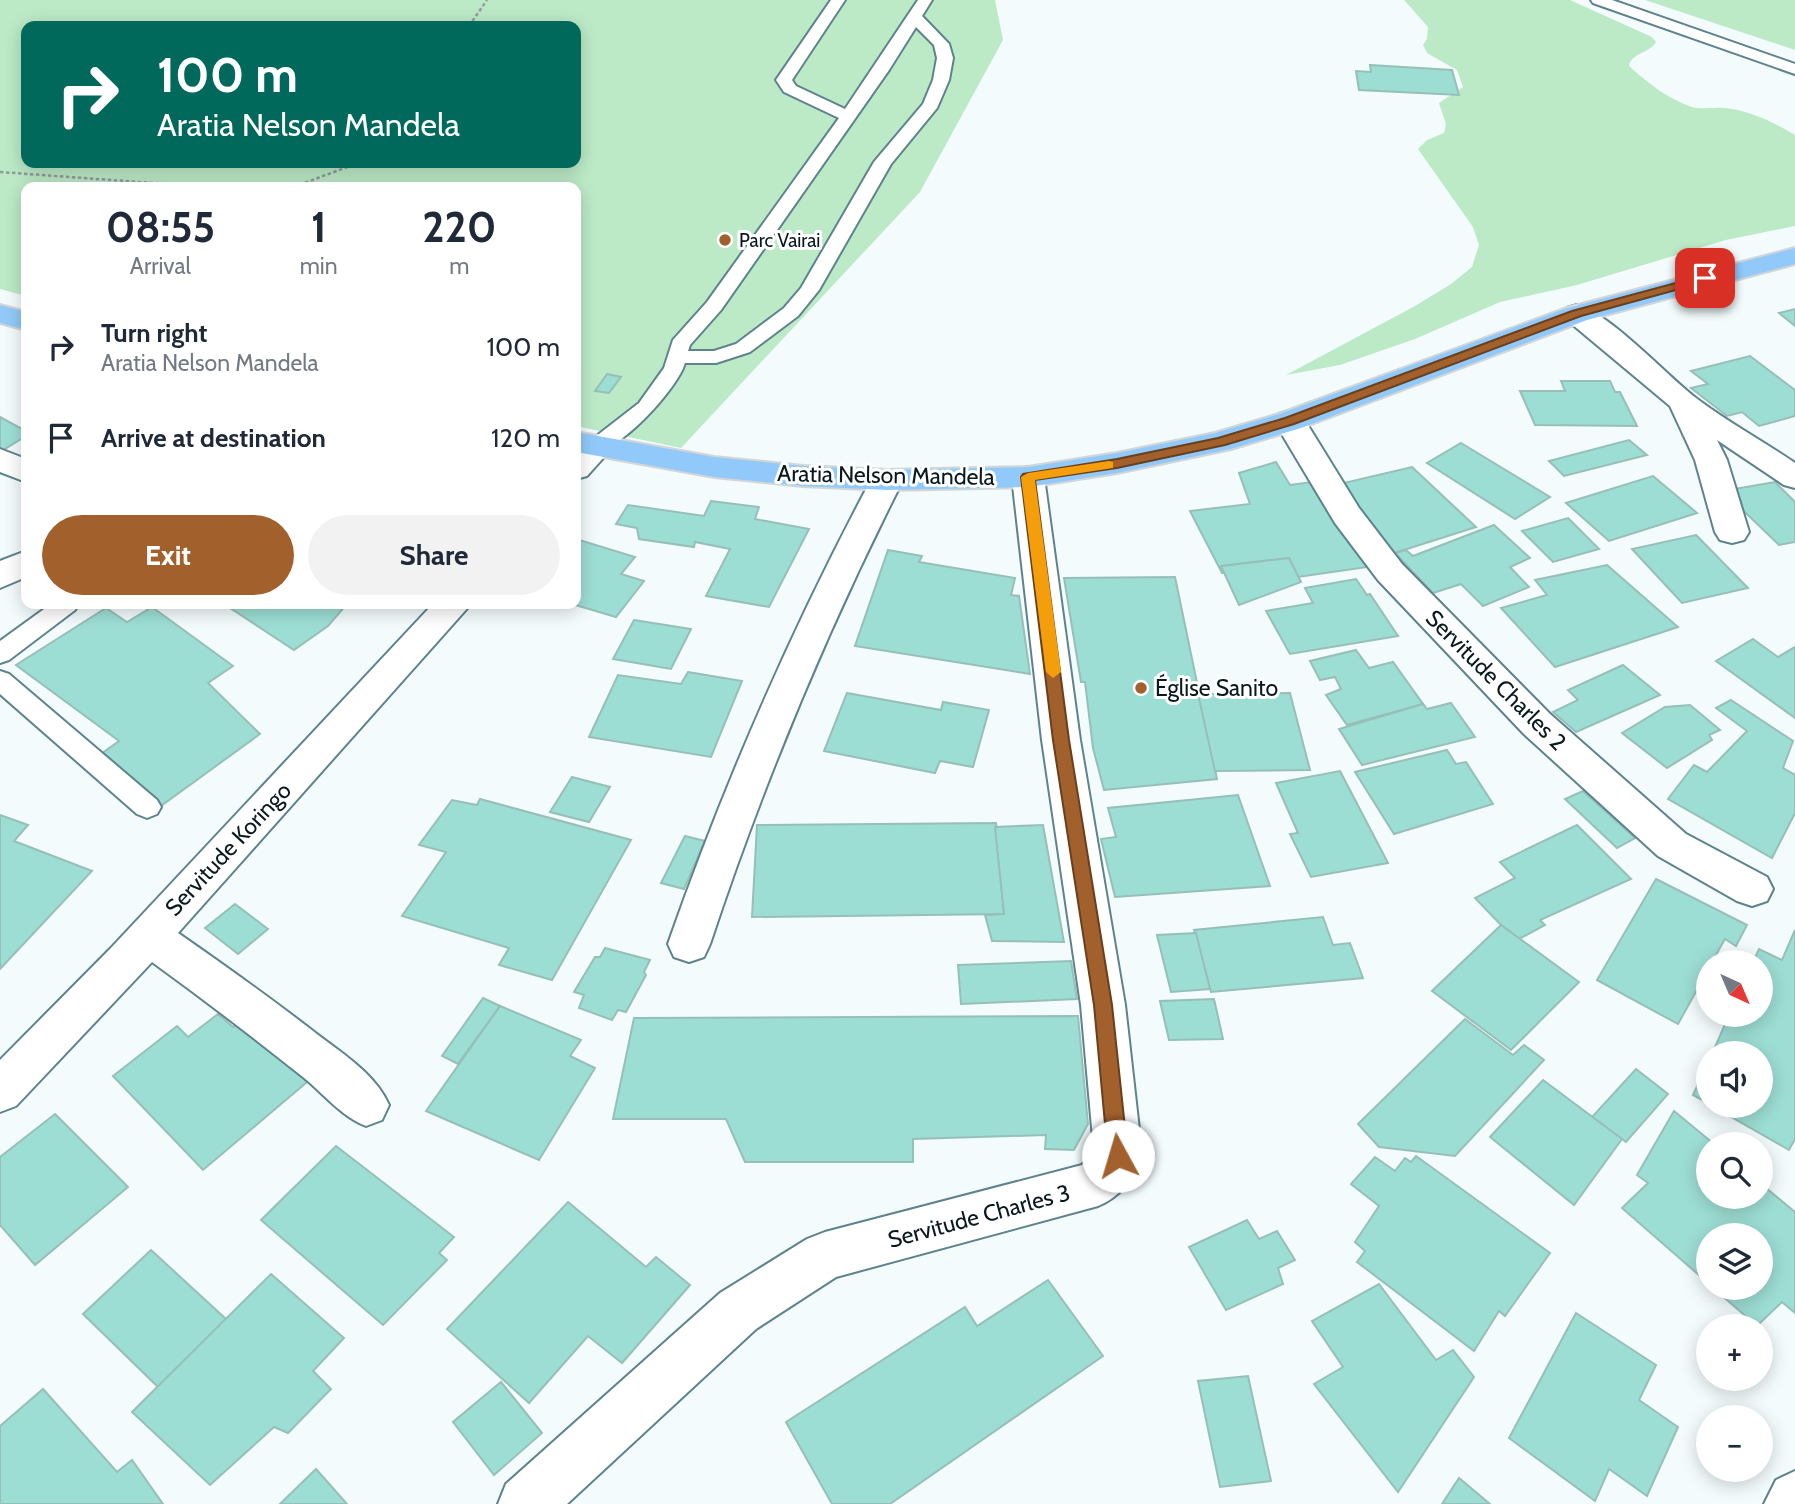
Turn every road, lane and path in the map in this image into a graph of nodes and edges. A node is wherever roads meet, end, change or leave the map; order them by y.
1 (486, 0) edge
2 (838, 0) edge
3 (925, 0) edge
4 (1598, 0) edge
5 (915, 17) junction
6 (472, 21) edge
7 (1795, 69) edge
8 (848, 116) junction
9 (345, 168) edge
10 (0, 172) edge
11 (139, 182) edge
12 (307, 182) edge
13 (1795, 256) edge
14 (0, 314) edge
15 (1577, 314) junction
16 (21, 320) edge
17 (677, 357) junction
18 (1683, 402) junction
19 (1290, 421) junction
20 (587, 444) edge
21 (0, 459) edge
22 (21, 470) edge
23 (1028, 477) junction
24 (1795, 478) edge
25 (887, 480) junction
26 (1732, 532) dead end
27 (59, 609) edge
28 (448, 609) edge
29 (0, 654) edge
30 (0, 680) edge
31 (147, 807) dead end
32 (1752, 889) dead end
33 (149, 936) junction
34 (689, 944) dead end
35 (0, 1091) edge
36 (366, 1105) dead end
37 (1795, 1499) edge
38 (526, 1504) edge
39 (1792, 1504) edge

1 - 6 path
2 - 8 lane
3 - 5 lane
4 - 7 lane
5 - 8 lane
5 - 17 lane
8 - 17 lane
9 - 12 path
10 - 11 path
13 - 15 main road, Aratia Nelson Mandela
14 - 16 main road
15 - 18 street
15 - 19 main road, Aratia Nelson Mandela
17 - 20 lane
18 - 24 street
18 - 26 street
19 - 23 main road, Aratia Nelson Mandela
19 - 32 street, Servitude Charles 2
20 - 25 main road, Aratia Nelson Mandela
21 - 22 street
23 - 25 main road, Aratia Nelson Mandela
23 - 38 street, Servitude Charles 3
25 - 34 street
27 - 29 lane
28 - 33 street, Servitude Koringo
30 - 31 lane
33 - 35 street, Servitude Koringo
33 - 36 street
37 - 39 street

